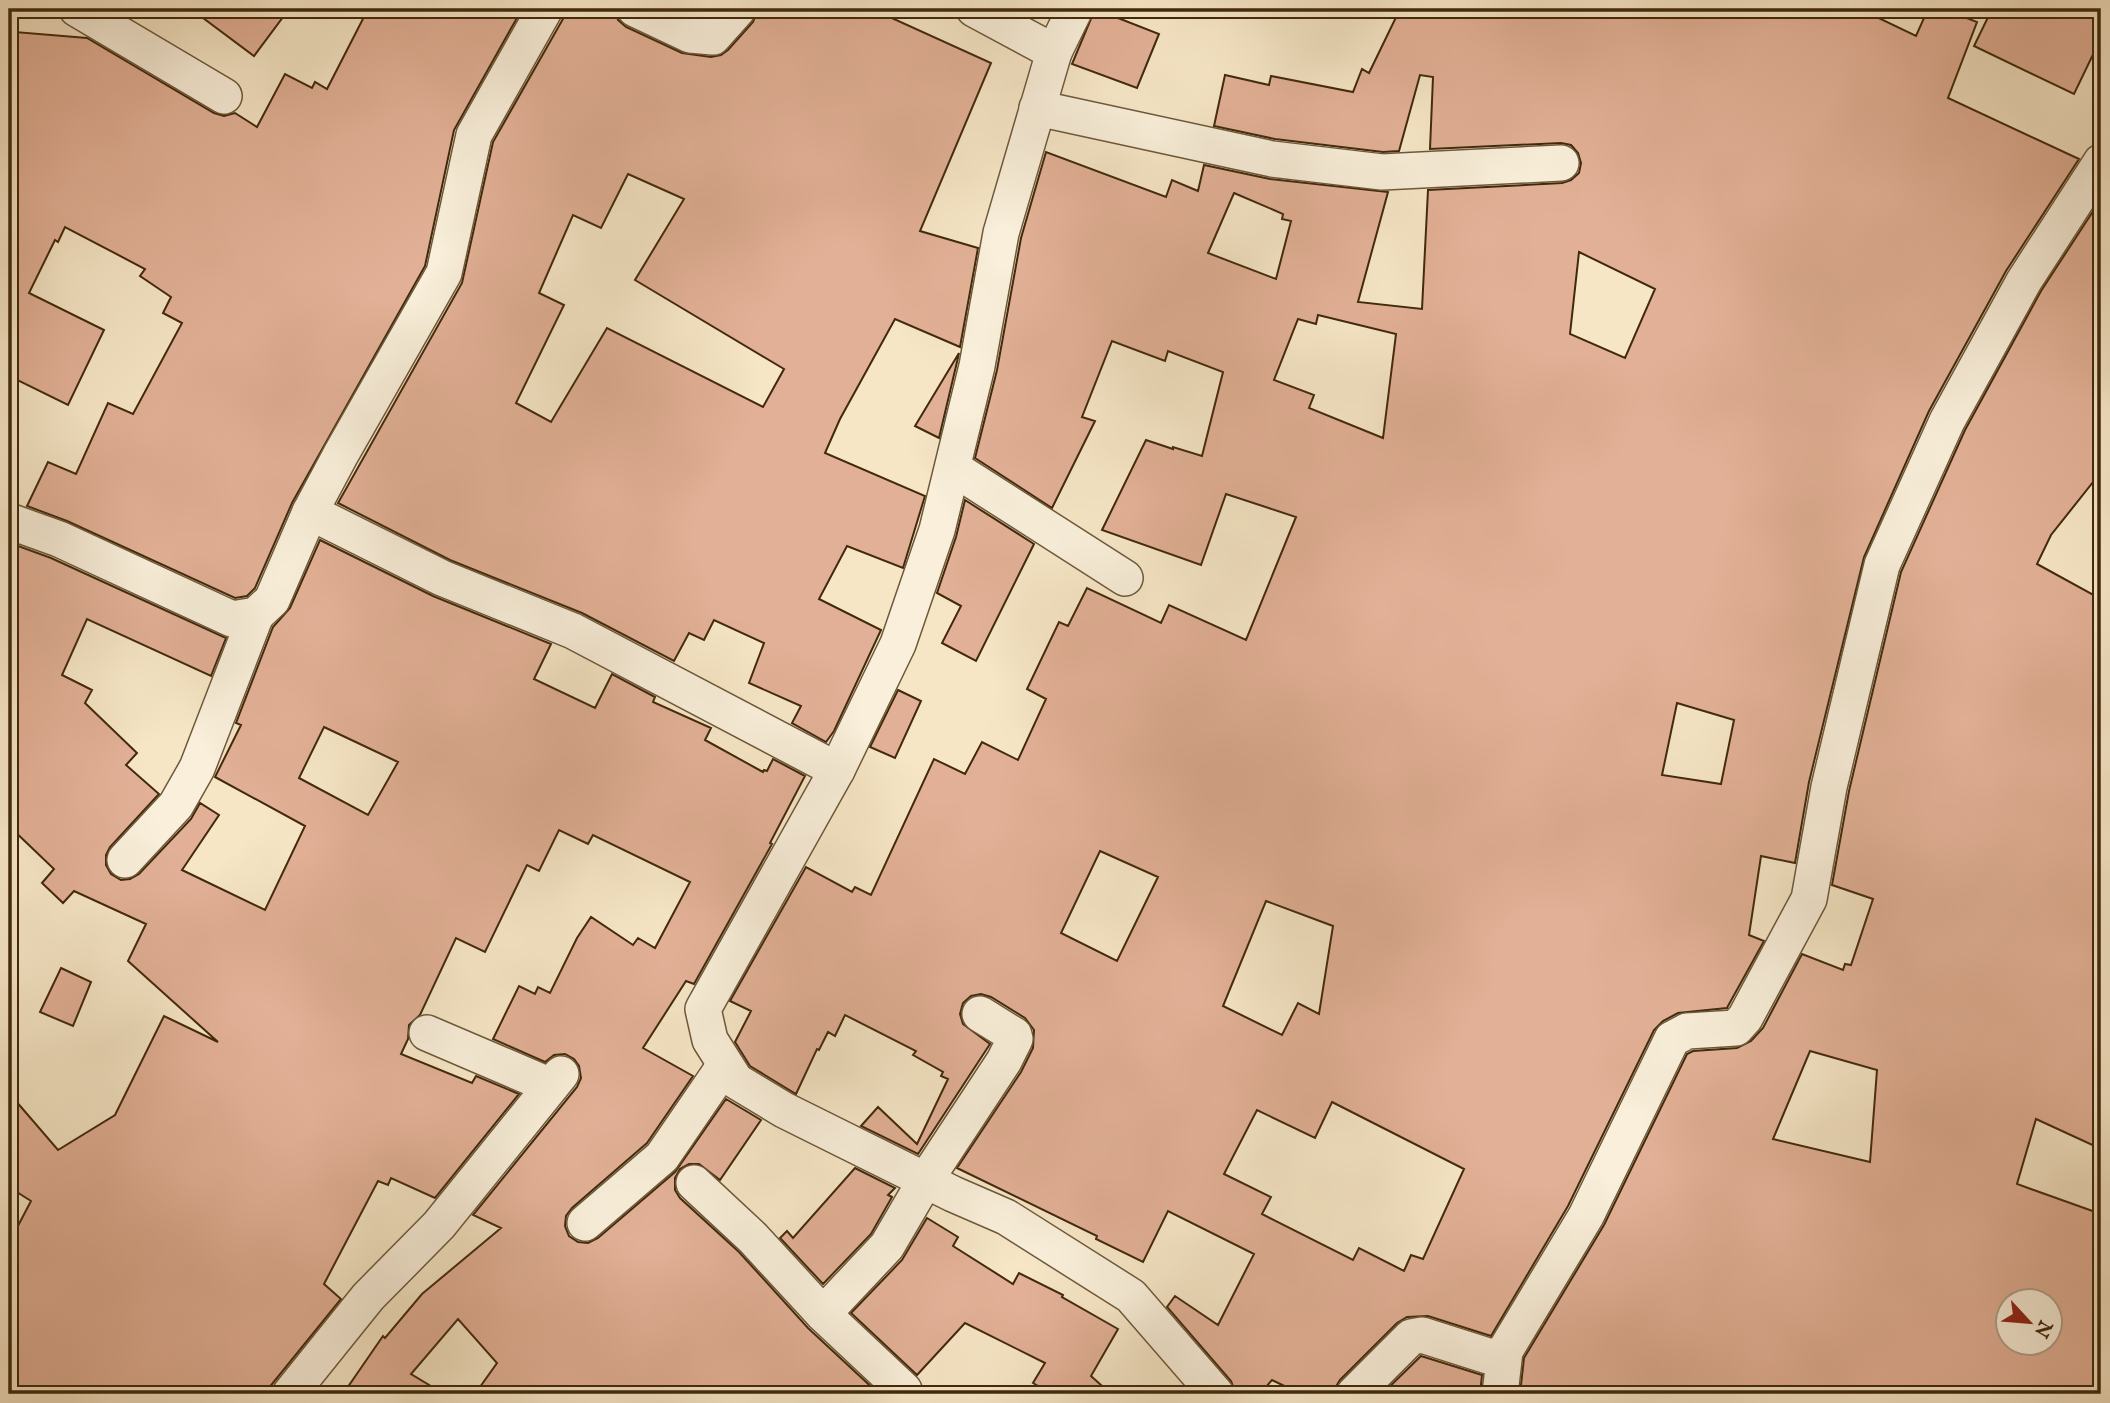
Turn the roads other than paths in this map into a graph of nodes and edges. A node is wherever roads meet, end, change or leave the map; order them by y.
1 (77, 9) edge
2 (545, 9) edge
3 (635, 9) edge
4 (738, 9) edge
5 (974, 9) edge
6 (1075, 9) edge
7 (1054, 52) junction
8 (224, 96) dead end
9 (1037, 108) junction
10 (2101, 162) edge
11 (1561, 163) dead end
12 (953, 468) junction
13 (310, 512) junction
14 (9, 521) edge
15 (1125, 578) dead end
16 (256, 615) junction
17 (837, 770) junction
18 (125, 860) dead end
19 (980, 1014) dead end
20 (427, 1033) dead end
21 (725, 1065) junction
22 (925, 1181) junction
23 (694, 1183) dead end
24 (584, 1223) dead end
25 (823, 1314) junction
26 (1505, 1351) junction
27 (904, 1390) dead end
28 (290, 1394) edge
29 (1216, 1394) edge
30 (1354, 1394) edge
31 (1500, 1394) edge

1 - 8 street
2 - 13 street
3 - 4 street
5 - 7 street
6 - 7 street
7 - 9 street
9 - 11 street
9 - 12 street
10 - 26 street
12 - 15 street
12 - 17 street
13 - 16 street
13 - 17 street
14 - 16 street
16 - 18 street
17 - 21 street
19 - 22 street
20 - 28 street
21 - 22 street
21 - 24 street
22 - 25 street
22 - 29 street
23 - 25 street
25 - 27 street
26 - 30 street
26 - 31 street

